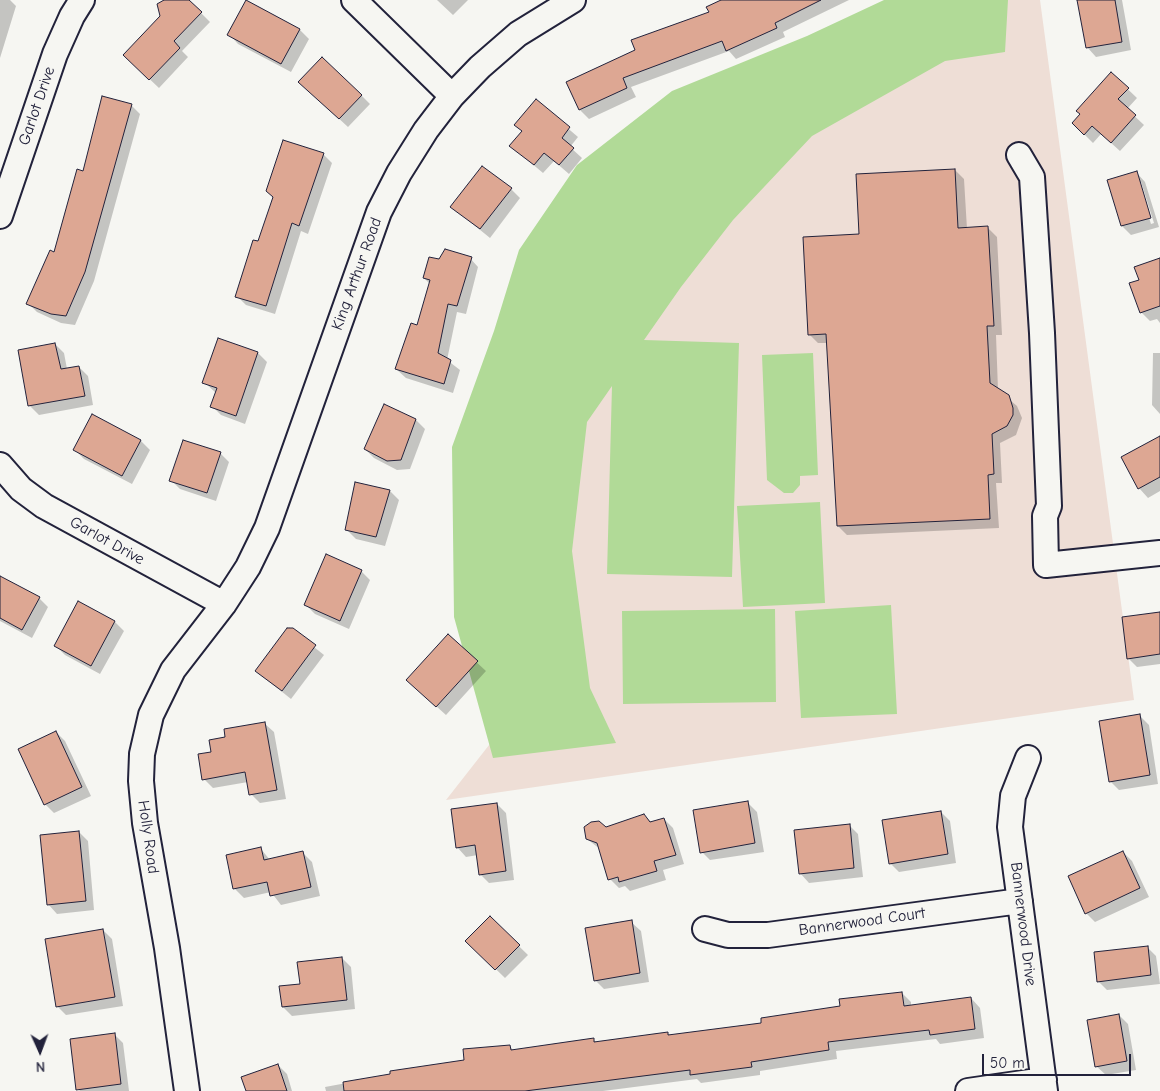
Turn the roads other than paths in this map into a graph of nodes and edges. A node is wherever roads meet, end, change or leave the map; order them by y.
1 (82, 0) edge
2 (354, 0) edge
3 (572, 0) edge
4 (452, 96) junction
5 (0, 216) edge
6 (0, 465) edge
7 (1045, 516) junction
8 (1160, 553) edge
9 (224, 604) junction
10 (1028, 758) dead end
11 (1020, 901) junction
12 (705, 929) dead end
13 (1044, 1086) edge
14 (187, 1091) edge
15 (968, 1091) edge

1 - 5 street, Garlot Drive
2 - 4 street
3 - 4 street, King Arthur Road
4 - 9 street, King Arthur Road
6 - 9 street, Garlot Drive
7 - 7 street
7 - 8 street
9 - 14 street, Holly Road
10 - 11 street, Bannerwood Drive
11 - 12 street, Bannerwood Court
11 - 13 street, Bannerwood Drive
13 - 15 street

